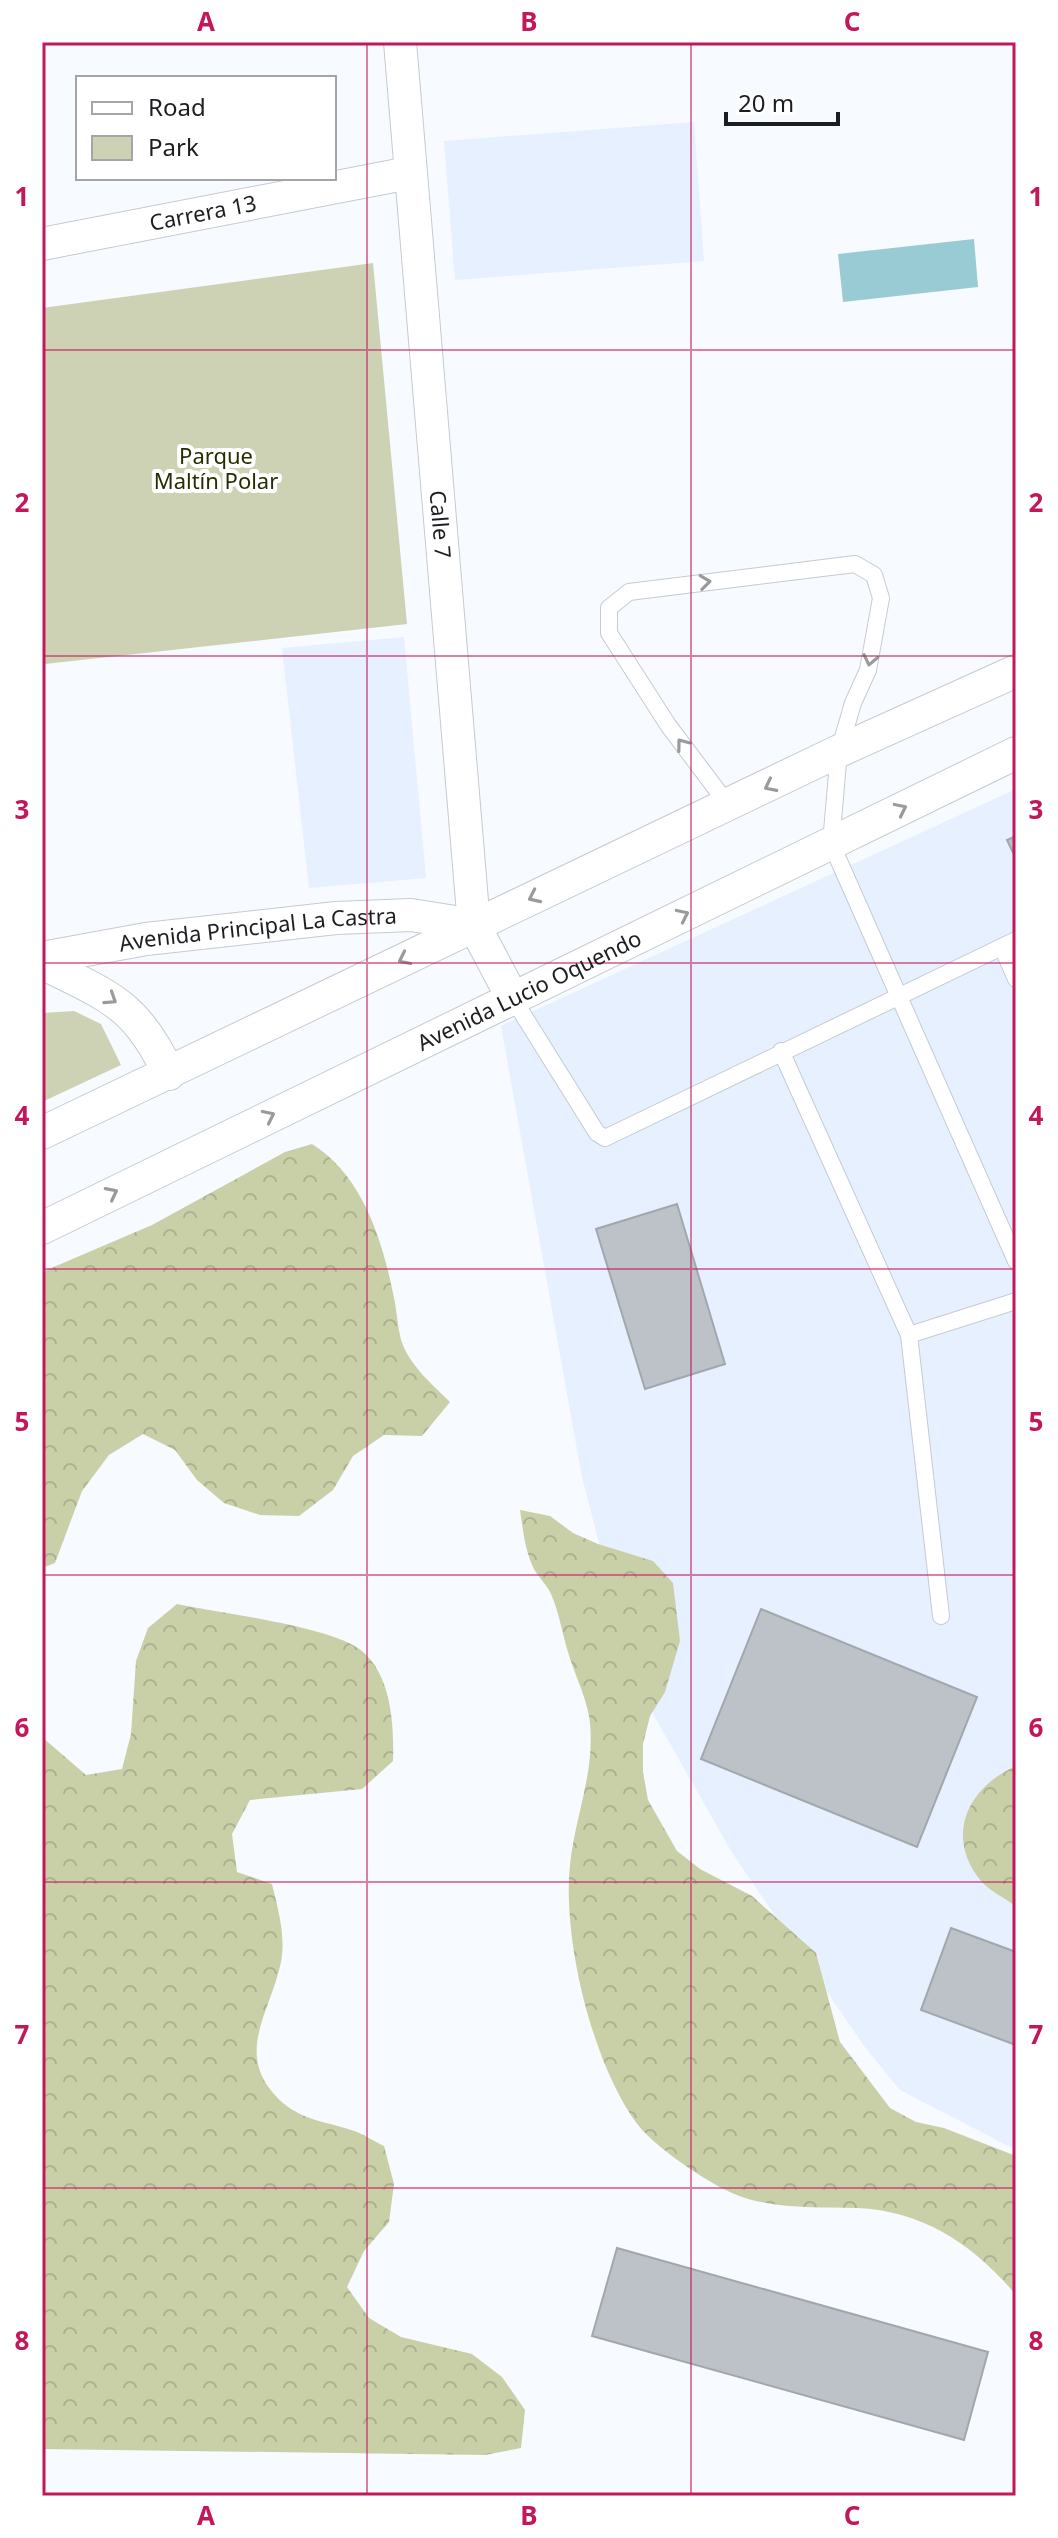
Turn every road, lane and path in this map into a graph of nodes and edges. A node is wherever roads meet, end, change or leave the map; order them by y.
1 (400, 42) edge
2 (409, 173) junction
3 (42, 244) edge
4 (1016, 671) edge
5 (839, 751) junction
6 (1016, 753) edge
7 (729, 806) junction
8 (831, 843) junction
9 (474, 925) junction
10 (1009, 943) edge
11 (42, 960) edge
12 (1016, 979) edge
13 (900, 995) junction
14 (512, 997) junction
15 (781, 1051) junction
16 (169, 1074) junction
17 (42, 1133) edge
18 (42, 1228) edge
19 (1016, 1261) edge
20 (1016, 1301) edge
21 (909, 1335) junction
22 (941, 1616) dead end

1 - 2 street, Calle 7
2 - 3 street, Carrera 13
2 - 9 street, Calle 7
4 - 5 street
5 -> 7 street
7 -> 5 lane
5 - 8 lane
8 -> 6 street, Avenida Lucio Oquendo
7 -> 9 street
8 - 13 lane
14 -> 8 street, Avenida Lucio Oquendo
9 - 11 street, Avenida Principal La Castra
9 - 14 street, Calle 7
9 -> 16 street
10 - 12 lane
10 - 13 lane
11 -> 16 street
13 - 15 lane
13 - 19 lane
14 - 15 lane
18 -> 14 street, Avenida Lucio Oquendo
15 - 21 lane
16 - 17 street
20 - 21 lane
21 - 22 lane

